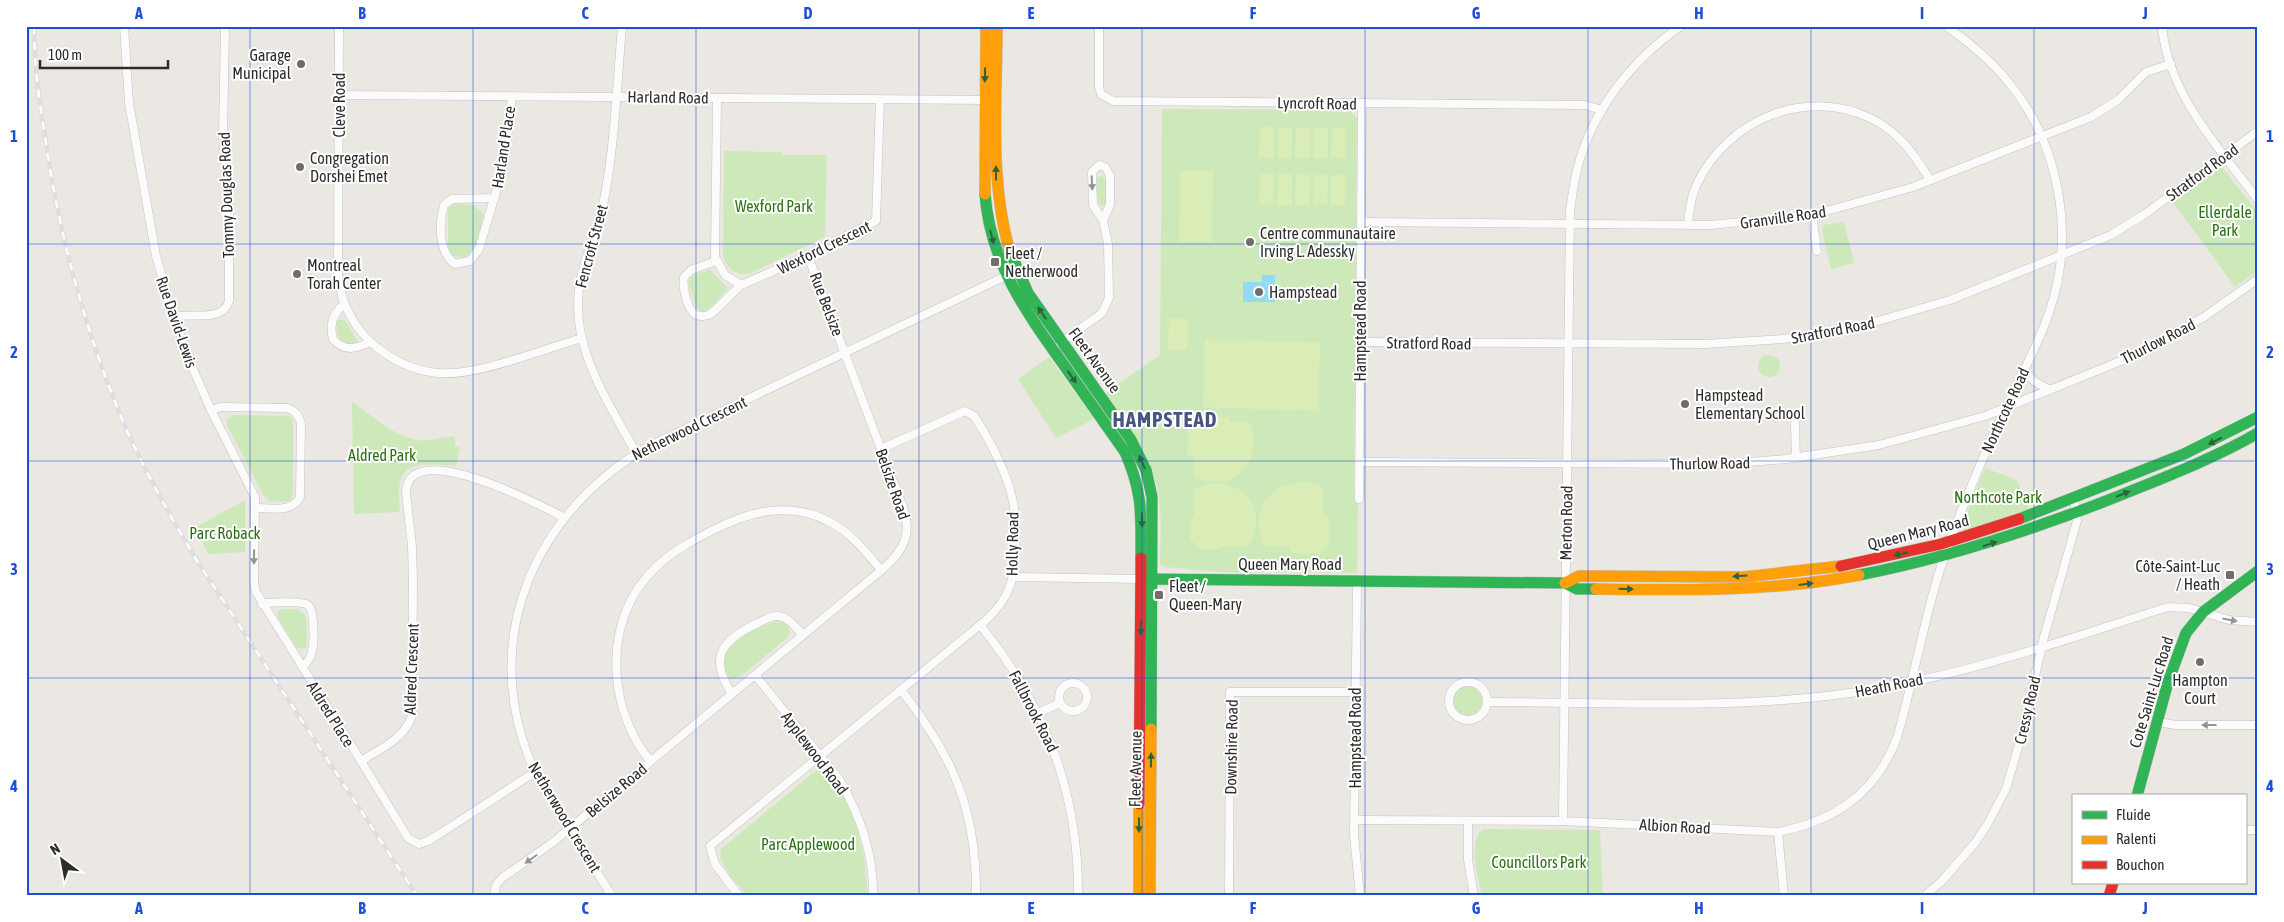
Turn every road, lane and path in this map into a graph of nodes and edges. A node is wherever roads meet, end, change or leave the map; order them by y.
1 (124, 26) edge
2 (224, 26) edge
3 (339, 26) edge
4 (622, 26) edge
5 (986, 26) edge
6 (997, 26) edge
7 (1100, 26) edge
8 (1681, 26) edge
9 (1946, 26) edge
10 (2162, 26) edge
11 (2171, 64) junction
12 (339, 95) junction
13 (512, 96) junction
14 (616, 96) junction
15 (717, 98) junction
16 (880, 99) junction
17 (991, 100) junction
18 (1362, 103) junction
19 (1602, 110) junction
20 (2258, 131) edge
21 (2041, 136) junction
22 (2225, 155) junction
23 (1930, 180) junction
24 (495, 198) junction
25 (2258, 200) edge
26 (1812, 215) junction
27 (1103, 220) junction
28 (1361, 222) junction
29 (1569, 224) junction
30 (1688, 225) junction
31 (1817, 251) dead end
32 (808, 256) junction
33 (2061, 256) junction
34 (716, 261) junction
35 (1011, 274) junction
36 (2258, 279) edge
37 (741, 285) junction
38 (344, 304) junction
39 (174, 317) junction
40 (582, 338) junction
41 (370, 342) junction
42 (1360, 342) junction
43 (1568, 344) junction
44 (1057, 345) junction
45 (845, 352) junction
46 (2023, 370) junction
47 (2050, 390) junction
48 (2005, 408) junction
49 (211, 410) junction
50 (2258, 417) edge
51 (1795, 424) dead end
52 (2258, 433) edge
53 (881, 449) junction
54 (636, 454) junction
55 (1796, 458) junction
56 (1359, 462) junction
57 (1567, 463) junction
58 (1358, 498) dead end
59 (2074, 499) junction
60 (255, 508) junction
61 (2077, 512) junction
62 (564, 517) junction
63 (1949, 543) junction
64 (1944, 558) junction
65 (881, 570) junction
66 (2258, 571) edge
67 (1766, 575) junction
68 (1014, 577) junction
69 (1147, 579) junction
70 (1356, 581) junction
71 (1565, 583) junction
72 (1767, 588) junction
73 (262, 604) junction
74 (2203, 612) junction
75 (2258, 622) edge
76 (980, 625) junction
77 (803, 636) junction
78 (2041, 647) junction
79 (302, 667) junction
80 (755, 676) junction
81 (1910, 681) junction
82 (901, 690) junction
83 (1355, 692) junction
84 (732, 694) junction
85 (1488, 702) junction
86 (1564, 702) junction
87 (1060, 703) dead end
88 (1038, 713) junction
89 (2158, 722) junction
90 (2258, 725) edge
91 (820, 756) junction
92 (360, 761) junction
93 (650, 761) junction
94 (535, 772) junction
95 (2137, 794) edge
96 (1354, 820) junction
97 (1468, 821) junction
98 (1563, 821) junction
99 (569, 828) junction
100 (1778, 832) junction
101 (494, 896) edge
102 (612, 896) edge
103 (739, 896) edge
104 (873, 896) edge
105 (976, 896) edge
106 (1078, 896) edge
107 (1139, 896) edge
108 (1150, 896) edge
109 (1229, 896) edge
110 (1360, 896) edge
111 (1474, 896) edge
112 (1784, 896) edge
113 (1924, 896) edge

1 - 39 street, Rue David-Lewis
2 - 39 street, Tommy Douglas Road
3 - 12 street, Cleve Road
4 - 14 street, Fencroft Street
5 -> 17 street, Fleet Avenue
6 - 17 street, Fleet Avenue
7 - 18 street, Lyncroft Road
8 - 19 street, Merton Road
9 - 21 street, Northcote Road
10 - 11 street
11 - 21 street, Granville Road
11 - 22 street
12 - 13 street, Harland Road
12 - 38 street, Cleve Road
13 - 14 street, Harland Road
13 - 24 street, Harland Place
14 - 15 street, Harland Road
14 - 40 street, Fencroft Street
15 - 16 street, Harland Road
15 - 34 street
16 - 17 street, Harland Road
16 - 32 street, Wexford Crescent
17 - 35 street, Fleet Avenue
18 - 19 street, Lyncroft Road
18 - 28 street, Hampstead Road
19 - 29 street, Merton Road
20 - 22 street, Stratford Road
21 - 23 street, Granville Road
21 - 33 street, Northcote Road
22 - 25 street
22 - 33 street, Stratford Road
23 - 26 street, Granville Road
23 - 30 street
24 - 24 street, Harland Place
26 - 30 street, Granville Road
26 - 31 street
27 -> 27 street
27 - 44 street
28 - 29 street, Granville Road
28 - 42 street, Hampstead Road
29 - 30 street, Granville Road
29 - 43 street, Merton Road
32 - 37 street, Wexford Crescent
32 - 45 street, Rue Belsize
33 - 43 street, Stratford Road
33 - 46 street, Northcote Road
34 - 37 street
34 - 37 street, Wexford Crescent
35 - 44 street, Fleet Avenue
35 - 45 street, Netherwood Crescent
36 - 47 street, Thurlow Road
38 - 41 street, Cleve Road
38 - 41 street
39 - 49 street, Rue David-Lewis
40 - 41 street, Cleve Road
40 - 54 street, Fencroft Street
42 - 43 street, Stratford Road
42 - 56 street, Hampstead Road
43 - 57 street, Merton Road
44 - 69 street, Fleet Avenue
45 - 53 street, Belsize Road
45 - 54 street, Netherwood Crescent
46 - 47 street
46 - 48 street, Northcote Road
47 - 48 street, Thurlow Road
48 - 55 street, Thurlow Road
48 - 63 street, Northcote Road
49 - 60 street, Rue David-Lewis
49 - 60 street
50 -> 59 street, Queen Mary Road
51 - 55 street
61 -> 52 street, Queen Mary Road
53 - 65 street, Belsize Road
53 - 68 street, Holly Road
54 - 62 street, Netherwood Crescent
55 - 57 street, Thurlow Road
56 - 57 street, Thurlow Road
56 - 58 street, Hampstead Road
57 - 71 street, Merton Road
59 - 61 street, Cressy Road
59 - 63 street, Queen Mary Road
60 -> 73 street, Rue David-Lewis
64 -> 61 street, Queen Mary Road
61 - 78 street, Cressy Road
62 - 92 street, Aldred Crescent
62 - 94 street, Netherwood Crescent
63 - 64 street, Northcote Road
63 -> 67 street, Queen Mary Road
72 -> 64 street, Queen Mary Road
64 - 81 street, Northcote Road
65 - 77 street, Belsize Road
65 - 93 street
66 - 74 street, Cote Saint-Luc Road
67 -> 71 street, Queen Mary Road
67 - 72 street
68 - 69 street, Queen Mary Road
68 - 76 street, Holly Road
69 - 70 street, Queen Mary Road
69 -> 107 street, Fleet Avenue
108 -> 69 street, Fleet Avenue
70 - 71 street, Queen Mary Road
70 - 83 street, Hampstead Road
71 -> 72 street, Queen Mary Road
71 - 86 street, Merton Road
73 - 79 street, Aldred Place
73 - 79 street, Aldred Place
74 -> 75 street, Heath Road
74 - 78 street, Heath Road
74 - 89 street, Cote Saint-Luc Road
76 - 82 street, Holly Road
76 - 88 street, Fallbrook Road
77 - 80 street, Belsize Road
77 - 84 street
78 - 81 street, Heath Road
78 - 113 street, Cressy Road
79 - 92 street, Aldred Place
80 - 84 street, Belsize Road
80 - 91 street, Applewood Road
81 - 86 street, Heath Road
81 - 100 street, Albion Road
82 - 91 street, Holly Road
82 - 105 street
83 - 96 street, Hampstead Road
83 - 109 street, Downshire Road
84 - 93 street, Belsize Road
85 - 85 street
85 - 86 street, Heath Road
86 - 98 street, Merton Road
87 - 88 street
88 - 106 street, Fallbrook Road
90 -> 89 street
89 - 95 street, Cote Saint-Luc Road
91 - 103 street, Holly Road
91 - 104 street, Applewood Road
92 - 94 street
93 - 99 street, Belsize Road
94 - 99 street, Netherwood Crescent
96 - 97 street, Albion Road
96 - 110 street, Hampstead Road
97 - 98 street, Albion Road
97 - 111 street
98 - 100 street, Albion Road
99 -> 101 street, Belsize Road
99 - 102 street, Netherwood Crescent
100 - 112 street

